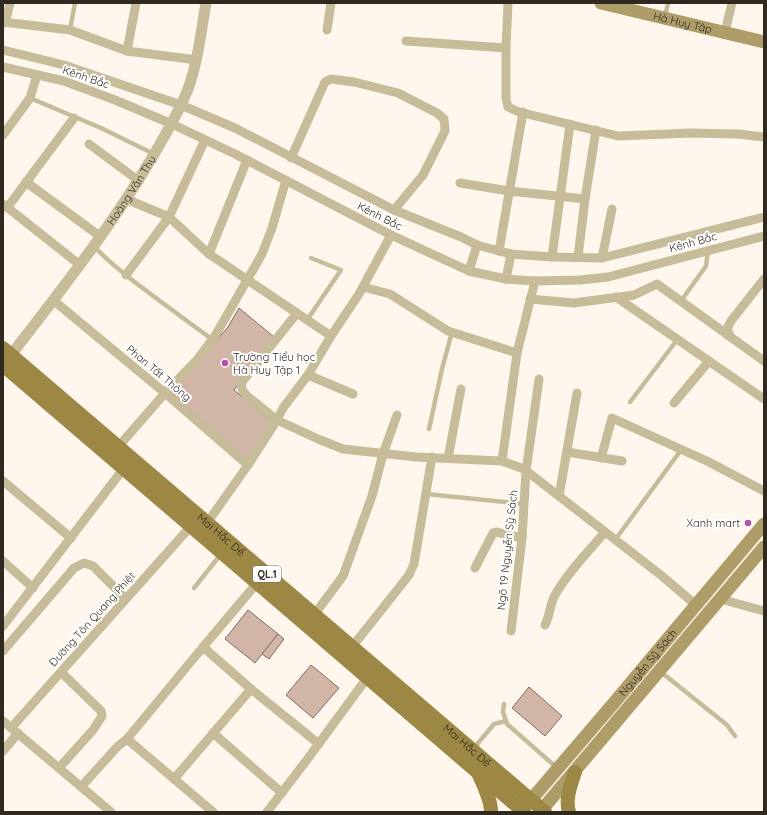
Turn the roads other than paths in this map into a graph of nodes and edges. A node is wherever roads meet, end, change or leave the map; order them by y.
1 (10, 3) edge
2 (75, 3) edge
3 (136, 3) edge
4 (206, 3) edge
5 (326, 3) edge
6 (330, 3) edge
7 (508, 3) edge
8 (601, 3) edge
9 (668, 3) edge
10 (732, 3) edge
11 (665, 18) junction
12 (4, 23) edge
13 (70, 30) junction
14 (327, 30) dead end
15 (724, 32) junction
16 (406, 41) dead end
17 (764, 42) edge
18 (506, 48) junction
19 (3, 50) edge
20 (127, 51) junction
21 (197, 60) junction
22 (3, 66) edge
23 (37, 75) junction
24 (30, 98) junction
25 (181, 105) junction
26 (523, 112) junction
27 (74, 118) junction
28 (172, 124) junction
29 (570, 124) junction
30 (596, 130) junction
31 (3, 135) edge
32 (764, 137) edge
33 (205, 140) junction
34 (89, 144) dead end
35 (154, 154) junction
36 (290, 158) junction
37 (247, 160) junction
38 (139, 180) junction
39 (286, 180) junction
40 (26, 182) junction
41 (460, 183) dead end
42 (509, 191) junction
43 (560, 197) junction
44 (126, 199) junction
45 (585, 199) junction
46 (5, 206) edge
47 (612, 209) dead end
48 (394, 210) junction
49 (170, 217) junction
50 (764, 217) edge
51 (391, 235) junction
52 (764, 236) edge
53 (101, 237) junction
54 (477, 245) junction
55 (94, 246) junction
56 (708, 250) junction
57 (499, 251) junction
58 (209, 254) junction
59 (511, 254) junction
60 (578, 257) junction
61 (311, 258) dead end
62 (552, 258) junction
63 (602, 258) junction
64 (80, 265) junction
65 (469, 271) junction
66 (126, 275) junction
67 (506, 279) junction
68 (764, 279) edge
69 (248, 280) junction
70 (535, 281) junction
71 (363, 287) junction
72 (616, 297) junction
73 (530, 299) junction
74 (53, 300) junction
75 (681, 301) junction
76 (297, 313) junction
77 (307, 320) junction
78 (452, 332) junction
79 (331, 336) junction
80 (730, 336) junction
81 (212, 340) junction
82 (677, 340) junction
83 (516, 353) junction
84 (6, 356) edge
85 (709, 361) junction
86 (764, 361) edge
87 (308, 375) junction
88 (539, 379) dead end
89 (461, 389) dead end
90 (165, 393) junction
91 (577, 393) dead end
92 (353, 394) dead end
93 (764, 399) edge
94 (630, 402) dead end
95 (674, 403) dead end
96 (398, 414) dead end
97 (76, 418) junction
98 (277, 420) junction
99 (429, 429) dead end
100 (118, 447) junction
101 (681, 450) junction
102 (566, 452) junction
103 (383, 454) junction
104 (432, 457) junction
105 (448, 458) junction
106 (601, 458) junction
107 (502, 461) junction
108 (622, 461) dead end
109 (248, 465) junction
110 (124, 468) junction
111 (526, 471) junction
112 (3, 481) edge
113 (764, 491) edge
114 (426, 494) junction
115 (559, 496) junction
116 (524, 504) junction
117 (207, 522) junction
118 (192, 526) junction
119 (605, 532) junction
120 (762, 532) edge
121 (71, 538) junction
122 (522, 538) junction
123 (615, 540) junction
124 (764, 547) edge
125 (222, 553) junction
126 (3, 561) edge
127 (475, 568) dead end
128 (257, 583) junction
129 (33, 588) junction
130 (194, 588) dead end
131 (126, 599) junction
132 (720, 599) junction
133 (696, 605) junction
134 (764, 611) edge
135 (314, 615) junction
136 (545, 625) dead end
137 (3, 626) edge
138 (511, 631) dead end
139 (670, 637) junction
140 (682, 645) junction
141 (203, 647) junction
142 (352, 647) junction
143 (3, 651) edge
144 (660, 671) junction
145 (61, 672) junction
146 (367, 678) junction
147 (251, 689) junction
148 (504, 704) dead end
149 (613, 704) junction
150 (624, 714) junction
151 (3, 721) edge
152 (506, 721) junction
153 (14, 730) junction
154 (213, 733) junction
155 (735, 736) dead end
156 (127, 739) junction
157 (319, 744) junction
158 (472, 750) junction
159 (3, 751) edge
160 (59, 768) junction
161 (558, 768) junction
162 (575, 772) junction
163 (478, 773) junction
164 (174, 779) junction
165 (81, 787) junction
166 (282, 793) junction
167 (524, 808) edge
168 (542, 811) edge
169 (110, 812) edge
170 (213, 812) edge
171 (267, 812) edge
172 (491, 812) edge
173 (569, 812) edge

1 - 12 street
2 - 13 lane
3 - 20 street
4 - 21 street, Hoàng Văn Thụ
5 - 6 street
6 - 14 street
7 - 18 street
8 - 11 main road, Hà Huy Tập
9 - 11 lane
10 - 15 street
11 - 15 main road, Hà Huy Tập
12 - 13 street
13 - 20 street
15 - 17 main road, Hà Huy Tập
16 - 18 street
18 - 26 street
19 - 25 street, Kênh Bắc
20 - 21 street
21 - 25 street, Hoàng Văn Thụ
22 - 23 street, Kênh Bắc
23 - 24 street
23 - 28 street, Kênh Bắc
24 - 27 lane
24 - 31 street
25 - 28 street, Hoàng Văn Thụ
25 - 36 street, Kênh Bắc
26 - 29 street
26 - 42 street
27 - 35 lane
27 - 40 street
28 - 33 street, Kênh Bắc
28 - 35 street, Hoàng Văn Thụ
29 - 30 street
29 - 43 street
30 - 32 street
30 - 45 street
33 - 37 street, Kênh Bắc
33 - 49 street
34 - 38 street
35 - 38 street, Hoàng Văn Thụ
36 - 48 street, Kênh Bắc
36 - 48 street
37 - 39 street, Kênh Bắc
37 - 58 street
38 - 44 street, Hoàng Văn Thụ
39 - 51 street, Kênh Bắc
39 - 69 street
40 - 46 street
40 - 53 street
41 - 42 street
42 - 43 street
42 - 57 street
43 - 45 street
43 - 62 street
44 - 49 street
44 - 53 street, Hoàng Văn Thụ
45 - 60 street
46 - 64 street
47 - 63 street
48 - 54 street, Kênh Bắc
49 - 58 street
49 - 66 street
50 - 63 street, Kênh Bắc
51 - 65 street, Kênh Bắc
51 - 71 street
52 - 56 street, Kênh Bắc
53 - 55 street, Hoàng Văn Thụ
54 - 57 street, Kênh Bắc
54 - 65 street
55 - 64 street, Hoàng Văn Thụ
55 - 66 lane
56 - 70 street, Kênh Bắc
56 - 75 lane
57 - 59 street, Kênh Bắc
58 - 69 street
59 - 62 street, Kênh Bắc
59 - 67 street
60 - 62 street, Kênh Bắc
60 - 63 street, Kênh Bắc
61 - 77 lane
64 - 74 street, Hoàng Văn Thụ
65 - 67 street, Kênh Bắc
66 - 81 lane
67 - 70 street, Kênh Bắc
68 - 80 street
69 - 76 street
69 - 81 street
70 - 73 street
71 - 78 street
71 - 79 street
72 - 73 street
72 - 75 street
72 - 82 street
73 - 83 street
74 - 84 street, Hoàng Văn Thụ
74 - 90 street, Phan Tất Thông
75 - 80 street
76 - 77 street
76 - 98 street
77 - 79 street
78 - 83 street
78 - 99 lane
79 - 87 street
80 - 86 street
81 - 90 street
82 - 85 street
82 - 94 lane
83 - 107 street
84 - 97 main road, Mai Hắc Đế / QL.1
85 - 93 street
85 - 95 street
87 - 92 street
87 - 98 street
88 - 111 street, Ngõ 19 Nguyễn Sỹ Sách
89 - 105 street
90 - 100 street
90 - 109 street, Phan Tất Thông
91 - 102 street
96 - 103 street
97 - 100 main road, Mai Hắc Đế / QL.1
97 - 110 main road, Mai Hắc Đế / QL.1
98 - 103 street
98 - 109 street
100 - 117 main road, Mai Hắc Đế / QL.1
101 - 106 street
101 - 113 street
101 - 123 lane
102 - 106 street
102 - 115 street
103 - 104 street
103 - 135 street
104 - 105 street
104 - 114 street
105 - 107 street
106 - 108 street
107 - 111 street
109 - 117 street
110 - 118 main road, Mai Hắc Đế / QL.1
110 - 121 street
111 - 115 street
111 - 116 street, Ngõ 19 Nguyễn Sỹ Sách
112 - 121 street
114 - 116 lane
114 - 142 street
115 - 119 street
116 - 122 street, Ngõ 19 Nguyễn Sỹ Sách
117 - 135 main road, Mai Hắc Đế / QL.1
118 - 125 main road, Mai Hắc Đế / QL.1
118 - 131 street, Đường Tôn Quang Phiệt
119 - 123 street
119 - 136 street
120 - 133 main road, Nguyễn Sỹ Sách
121 - 129 street
122 - 127 street
122 - 138 street, Ngõ 19 Nguyễn Sỹ Sách
123 - 133 street
124 - 132 main road, Nguyễn Sỹ Sách
125 - 128 main road, Mai Hắc Đế / QL.1
125 - 130 lane
126 - 129 street
128 - 141 street
128 - 146 main road, Mai Hắc Đế / QL.1
129 - 137 street
131 - 143 street
131 - 145 street, Đường Tôn Quang Phiệt
132 - 134 street
132 - 140 main road, Nguyễn Sỹ Sách
133 - 139 main road, Nguyễn Sỹ Sách
135 - 142 main road, Mai Hắc Đế / QL.1
139 - 140 main road
139 - 149 main road, Nguyễn Sỹ Sách
140 - 144 main road, Nguyễn Sỹ Sách
141 - 147 street
141 - 156 street
142 - 158 main road, Mai Hắc Đế / QL.1
144 - 150 main road, Nguyễn Sỹ Sách
144 - 155 lane
145 - 153 street, Đường Tôn Quang Phiệt
145 - 160 street
146 - 157 street
146 - 163 main road, Mai Hắc Đế / QL.1
147 - 154 street
147 - 157 street
148 - 152 lane
149 - 150 main road
149 - 161 main road, Nguyễn Sỹ Sách
150 - 162 main road, Nguyễn Sỹ Sách
151 - 153 street
152 - 158 lane
152 - 161 lane
153 - 159 street, Đường Tôn Quang Phiệt
153 - 160 street
154 - 164 street
154 - 166 street
156 - 164 street
156 - 165 street
157 - 166 street
158 - 167 main road, Mai Hắc Đế / QL.1
160 - 165 street
161 - 167 main road, Nguyễn Sỹ Sách
162 - 168 main road, Nguyễn Sỹ Sách
162 - 173 main road
163 - 167 main road, Mai Hắc Đế / QL.1
163 - 172 main road
164 - 170 street
165 - 169 street
166 - 171 street
167 - 168 main road, QL.1

